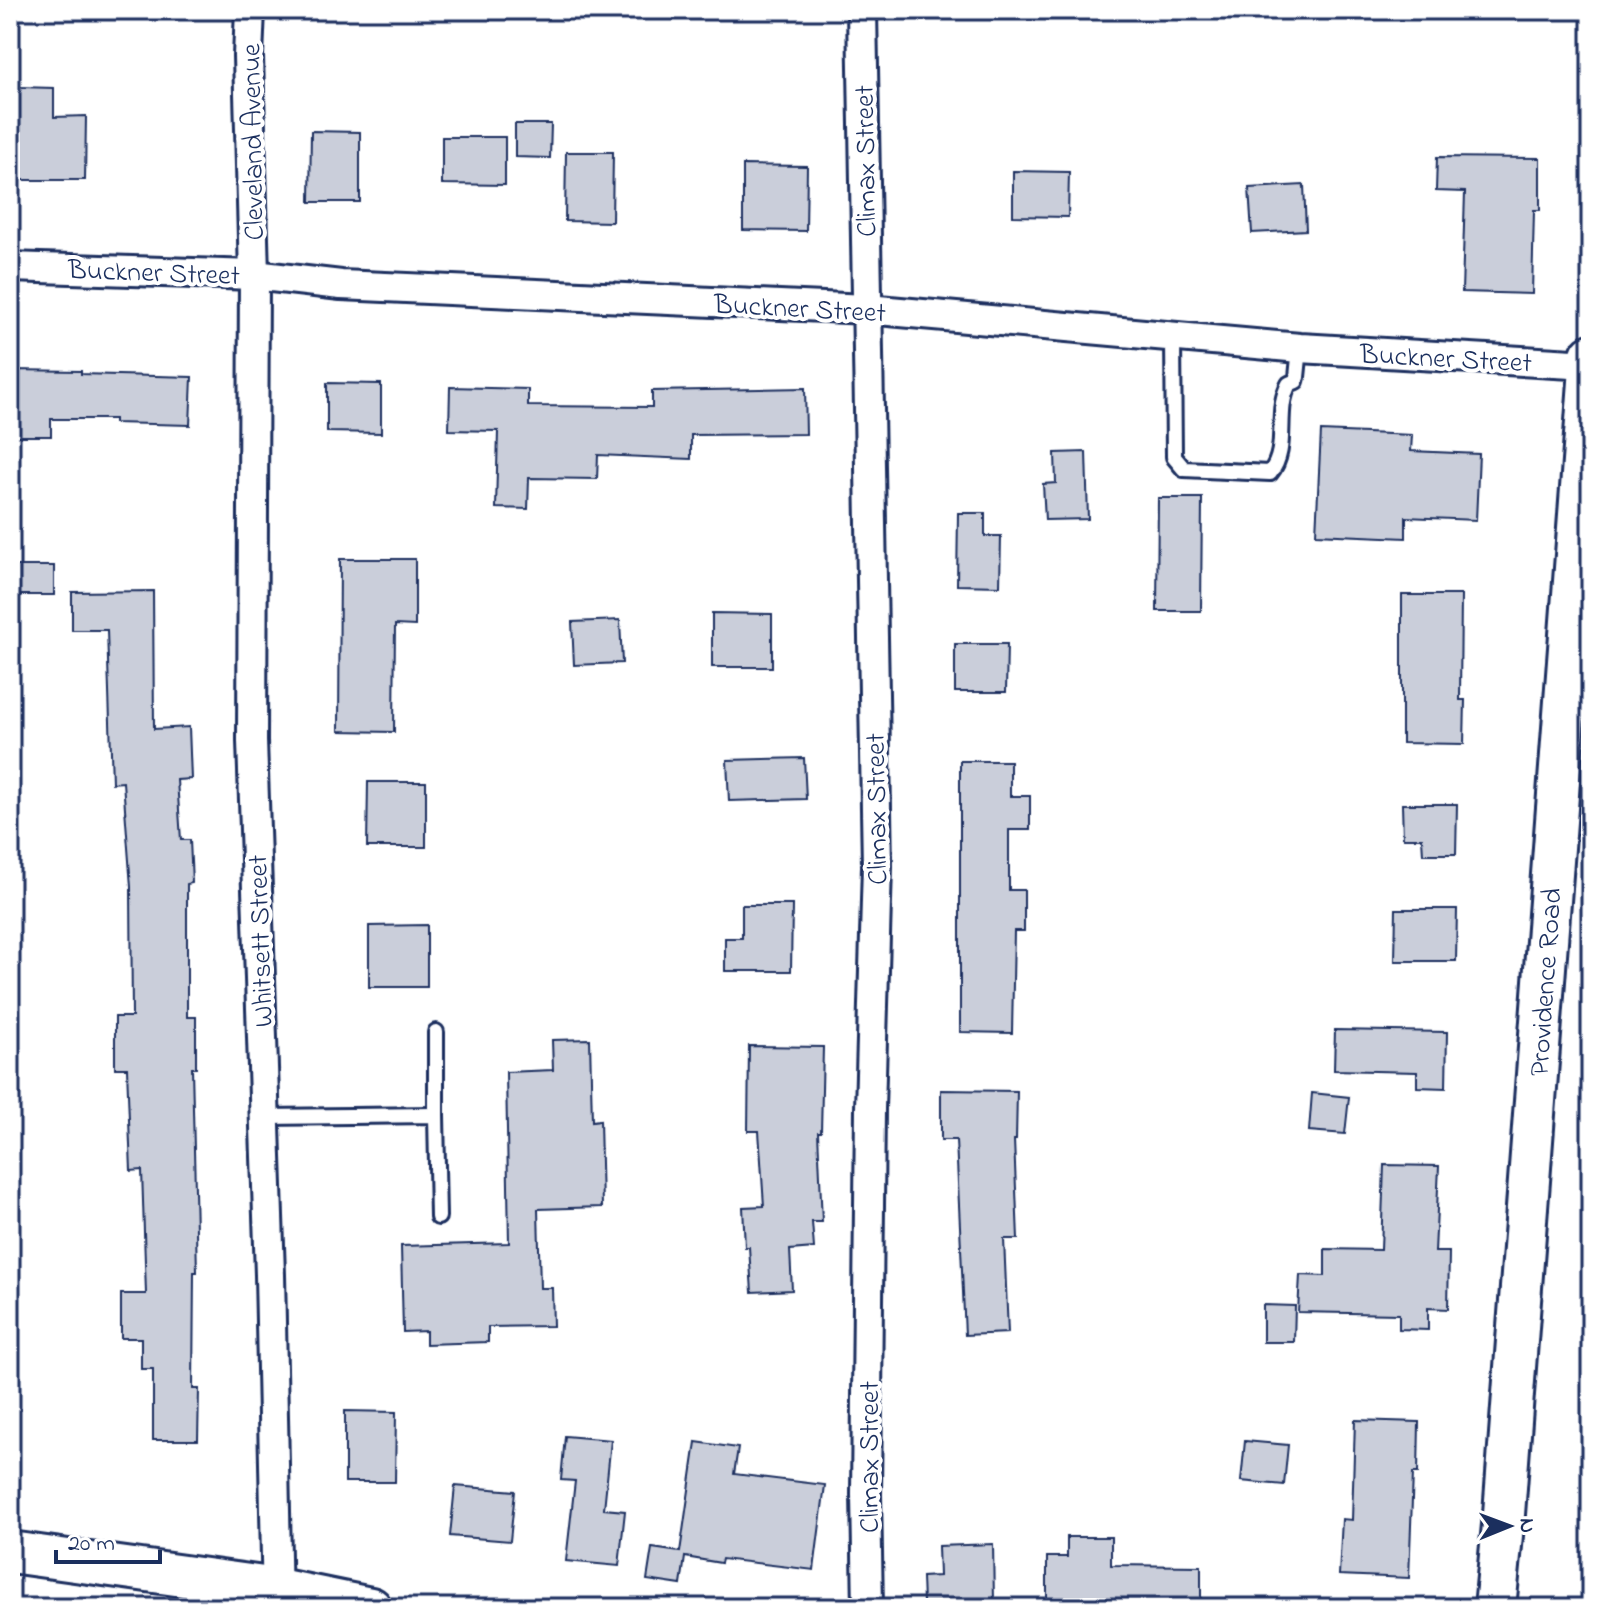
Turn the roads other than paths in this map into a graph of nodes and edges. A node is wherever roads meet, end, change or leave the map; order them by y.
1 (250, 10) edge
2 (862, 10) edge
3 (10, 267) edge
4 (254, 275) junction
5 (867, 309) junction
6 (1173, 338) junction
7 (1300, 348) junction
8 (1591, 355) edge
9 (1590, 365) edge
10 (1579, 689) edge
11 (436, 1032) dead end
12 (436, 1115) junction
13 (265, 1117) junction
14 (438, 1217) dead end
15 (10, 1552) edge
16 (278, 1598) edge
17 (371, 1608) edge
18 (868, 1608) edge
19 (1495, 1608) edge

1 - 4 street, Cleveland Avenue
2 - 5 street, Climax Street
3 - 4 street, Buckner Street
4 - 5 street, Buckner Street
4 - 13 street, Whitsett Street
5 - 6 street, Buckner Street
5 - 18 street, Climax Street
6 - 7 street, Buckner Street
6 - 7 lane
7 - 9 street, Buckner Street
8 - 9 street, Providence Road
9 - 10 street, Providence Road
10 - 19 street, Providence Road
11 - 12 lane
12 - 13 lane
12 - 14 lane
13 - 16 street, Whitsett Street
15 - 16 street
16 - 17 street

